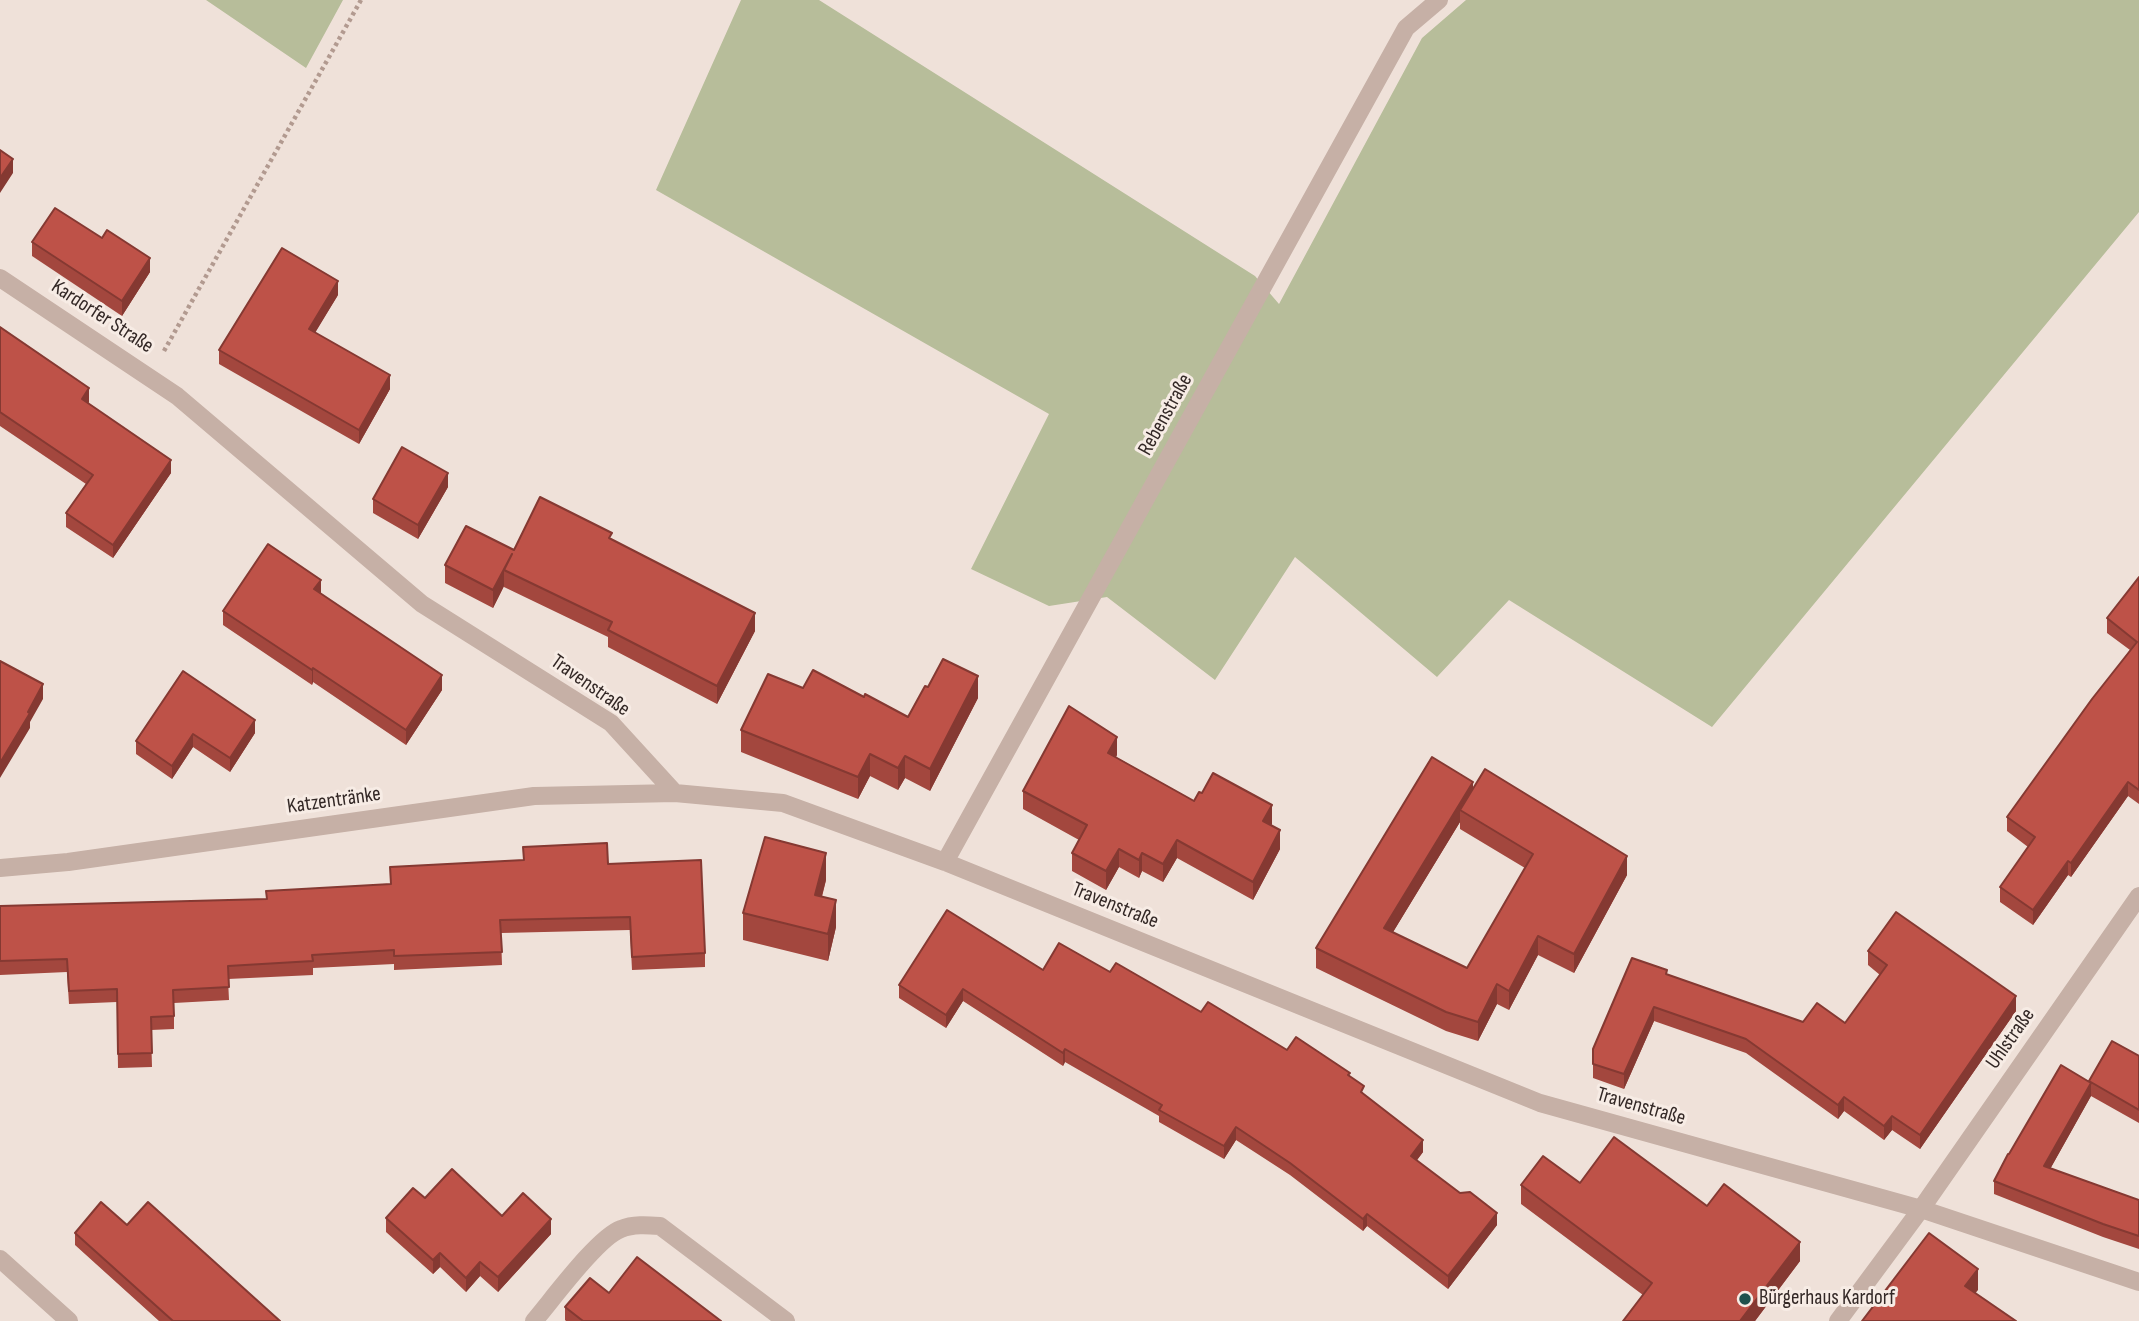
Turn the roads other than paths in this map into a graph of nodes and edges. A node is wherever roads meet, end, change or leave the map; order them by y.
1 (1439, 0) edge
2 (0, 278) edge
3 (177, 396) joint
4 (675, 793) junction
5 (945, 862) junction
6 (0, 868) edge
7 (2139, 896) edge
8 (1921, 1209) junction
9 (0, 1259) edge
10 (2139, 1282) edge
11 (69, 1321) edge
12 (534, 1321) edge
13 (786, 1321) edge
14 (1838, 1321) edge

1 - 5 street, Rebenstraße
2 - 3 street, Kardorfer Straße
3 - 4 street, Travenstraße
4 - 5 street, Travenstraße
4 - 6 street, Katzentränke
5 - 8 street, Travenstraße
7 - 8 street, Uhlstraße
8 - 10 street, Travenstraße
8 - 14 street, Uhlstraße
9 - 11 street
12 - 13 street

